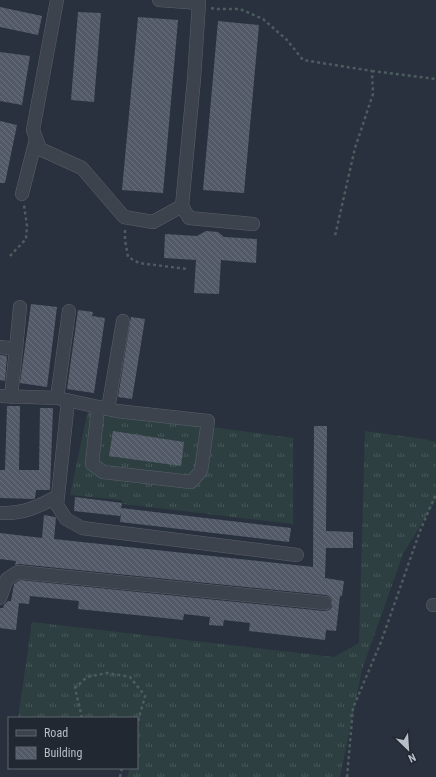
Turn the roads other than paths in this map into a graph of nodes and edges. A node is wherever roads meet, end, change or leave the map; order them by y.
1 (57, 0) edge
2 (159, 0) edge
3 (36, 140) junction
4 (22, 194) road end
5 (182, 206) junction
6 (253, 224) dead end
7 (20, 307) dead end
8 (69, 311) dead end
9 (123, 321) dead end
10 (0, 347) edge
11 (16, 349) junction
12 (5, 397) edge
13 (63, 399) junction
14 (103, 408) junction
15 (58, 496) junction
16 (0, 513) edge
17 (297, 556) dead end
18 (0, 598) edge
19 (325, 603) dead end

1 - 3 street
2 - 5 street
3 - 4 street
3 - 5 street
5 - 6 street
7 - 11 street
8 - 13 street
9 - 14 street
10 - 11 street
11 - 12 street
12 - 13 street
13 - 14 street
13 - 15 street
14 - 14 street
15 - 16 street
15 - 17 street
18 - 19 street

